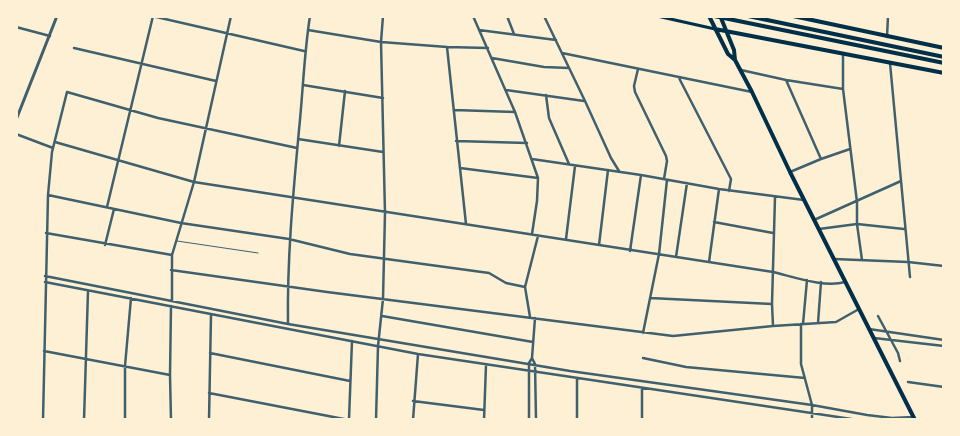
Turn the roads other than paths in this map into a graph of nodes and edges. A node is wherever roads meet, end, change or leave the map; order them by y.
1 (57, 16) edge
2 (153, 16) edge
3 (231, 16) edge
4 (310, 16) edge
5 (383, 16) edge
6 (473, 16) edge
7 (507, 16) edge
8 (544, 16) edge
9 (658, 16) edge
10 (709, 16) edge
11 (714, 16) edge
12 (720, 16) edge
13 (748, 16) edge
14 (793, 16) edge
15 (888, 16) edge
16 (812, 18) edge
17 (16, 27) edge
18 (715, 29) junction
19 (308, 30) junction
20 (479, 30) junction
21 (727, 31) junction
22 (227, 34) junction
23 (514, 34) junction
24 (50, 36) junction
25 (887, 36) junction
26 (556, 40) junction
27 (381, 42) junction
28 (447, 47) junction
29 (74, 48) dead end
30 (488, 48) junction
31 (944, 48) edge
32 (304, 51) junction
33 (562, 53) junction
34 (843, 53) junction
35 (944, 57) edge
36 (492, 58) junction
37 (735, 60) junction
38 (890, 61) junction
39 (143, 63) junction
40 (944, 63) edge
41 (569, 68) junction
42 (638, 69) junction
43 (740, 69) junction
44 (944, 73) edge
45 (679, 78) junction
46 (786, 80) junction
47 (216, 81) junction
48 (303, 85) junction
49 (843, 89) junction
50 (506, 90) junction
51 (345, 91) junction
52 (752, 92) junction
53 (546, 95) junction
54 (383, 98) junction
55 (585, 101) junction
56 (130, 110) junction
57 (454, 110) junction
58 (515, 112) junction
59 (16, 120) edge
60 (206, 128) junction
61 (16, 134) edge
62 (298, 139) junction
63 (456, 141) junction
64 (55, 142) junction
65 (527, 143) junction
66 (339, 146) junction
67 (53, 148) junction
68 (297, 148) junction
69 (850, 149) junction
70 (383, 152) junction
71 (532, 159) junction
72 (821, 159) junction
73 (119, 161) junction
74 (569, 165) junction
75 (575, 166) junction
76 (460, 168) junction
77 (608, 170) junction
78 (619, 171) junction
79 (790, 172) junction
80 (641, 175) junction
81 (538, 178) junction
82 (665, 179) junction
83 (902, 180) junction
84 (194, 182) junction
85 (687, 183) junction
86 (719, 189) junction
87 (729, 190) junction
88 (48, 195) junction
89 (775, 197) junction
90 (293, 198) junction
91 (804, 200) junction
92 (857, 202) junction
93 (107, 208) junction
94 (114, 209) junction
95 (385, 212) junction
96 (814, 220) junction
97 (714, 222) junction
98 (181, 223) junction
99 (466, 224) junction
100 (857, 224) junction
101 (818, 229) junction
102 (904, 229) junction
103 (46, 233) junction
104 (773, 233) junction
105 (532, 234) junction
106 (538, 236) junction
107 (566, 239) junction
108 (176, 240) junction
109 (289, 240) junction
110 (105, 245) junction
111 (599, 245) junction
112 (630, 251) junction
113 (258, 253) dead end
114 (659, 254) junction
115 (172, 255) junction
116 (676, 256) junction
117 (384, 258) junction
118 (834, 259) junction
119 (862, 260) junction
120 (708, 262) junction
121 (908, 262) junction
122 (944, 266) edge
123 (172, 270) junction
124 (773, 272) junction
125 (45, 276) junction
126 (910, 277) dead end
127 (807, 280) junction
128 (45, 282) junction
129 (821, 282) junction
130 (846, 282) junction
131 (287, 286) junction
132 (525, 287) junction
133 (88, 291) junction
134 (130, 298) junction
135 (650, 298) junction
136 (384, 299) junction
137 (172, 301) junction
138 (772, 304) junction
139 (171, 306) junction
140 (860, 309) junction
141 (211, 315) junction
142 (382, 316) junction
143 (878, 316) dead end
144 (530, 317) junction
145 (535, 318) junction
146 (818, 323) junction
147 (288, 324) junction
148 (802, 324) junction
149 (773, 326) junction
150 (288, 328) junction
151 (869, 329) junction
152 (886, 332) junction
153 (643, 333) junction
154 (874, 338) junction
155 (890, 339) junction
156 (379, 340) junction
157 (944, 340) edge
158 (352, 341) junction
159 (533, 342) junction
160 (378, 346) junction
161 (944, 346) edge
162 (44, 351) junction
163 (210, 353) junction
164 (418, 354) junction
165 (85, 358) junction
166 (532, 358) junction
167 (643, 358) dead end
168 (900, 361) dead end
169 (529, 363) junction
170 (535, 364) junction
171 (486, 365) junction
172 (125, 366) junction
173 (528, 370) junction
174 (535, 372) junction
175 (170, 375) junction
176 (577, 378) junction
177 (805, 378) junction
178 (350, 381) junction
179 (908, 382) dead end
180 (944, 387) edge
181 (642, 388) junction
182 (209, 393) junction
183 (414, 401) junction
184 (812, 405) junction
185 (484, 410) junction
186 (812, 413) junction
187 (914, 419) edge
188 (43, 420) edge
189 (84, 420) edge
190 (126, 420) edge
191 (171, 420) edge
192 (209, 420) edge
193 (349, 420) edge
194 (376, 420) edge
195 (413, 420) edge
196 (484, 420) edge
197 (529, 420) edge
198 (536, 420) edge
199 (577, 420) edge
200 (642, 420) edge
201 (812, 420) edge
202 (858, 420) edge

1 - 24 street
2 - 22 street
2 - 39 street
3 - 22 street
4 - 19 street
5 - 27 street
6 - 20 street
7 - 23 street
8 - 26 street
9 - 18 main road
10 - 18 highway
11 - 40 highway
12 - 21 highway
13 - 35 highway
14 - 16 highway
15 - 25 street
16 - 25 highway
17 - 24 street
18 - 21 highway
18 - 37 highway
19 - 27 street
19 - 32 street
20 - 23 street
20 - 30 street
21 - 34 highway
21 - 37 highway
22 - 32 street
22 - 47 street
23 - 26 street
24 - 59 street
25 - 31 highway
26 - 33 street
27 - 28 street
27 - 54 street
28 - 30 street
28 - 57 street
29 - 39 street
30 - 36 street
32 - 48 street
33 - 41 street
33 - 42 street
34 - 38 highway
34 - 49 street
36 - 41 street
36 - 50 street
37 - 43 highway
38 - 44 highway
38 - 83 street
39 - 47 street
39 - 56 street
41 - 55 street
42 - 45 street
42 - 82 street
43 - 46 street
43 - 52 highway
45 - 52 street
45 - 87 street
46 - 49 street
46 - 72 street
47 - 60 street
48 - 51 street
48 - 62 street
49 - 69 street
50 - 53 street
50 - 58 street
51 - 54 street
51 - 66 street
52 - 79 highway
53 - 55 street
53 - 74 street
54 - 70 street
55 - 78 street
56 - 60 street
56 - 64 street
56 - 73 street
57 - 58 street
57 - 63 street
58 - 65 street
60 - 68 street
60 - 84 street
61 - 67 street
62 - 66 street
62 - 68 street
63 - 65 street
63 - 76 street
64 - 67 street
64 - 73 street
65 - 71 street
66 - 70 street
67 - 88 street
68 - 90 street
69 - 72 street
69 - 92 street
70 - 95 street
71 - 74 street
71 - 81 street
72 - 79 street
73 - 84 street
73 - 93 street
74 - 75 street
75 - 77 street
75 - 107 street
76 - 81 street
76 - 99 street
77 - 78 street
77 - 111 street
78 - 80 street
79 - 91 highway
80 - 82 street
80 - 112 street
81 - 105 street
82 - 85 street
82 - 114 street
83 - 92 street
83 - 102 street
84 - 90 street
84 - 98 street
85 - 86 street
85 - 116 street
86 - 87 street
86 - 97 street
87 - 89 street
88 - 93 street
88 - 103 street
89 - 91 street
89 - 104 street
90 - 95 street
90 - 109 street
91 - 96 highway
92 - 96 street
92 - 100 street
93 - 94 street
94 - 98 street
94 - 110 street
95 - 99 street
95 - 117 street
96 - 101 highway
97 - 104 street
97 - 120 street
98 - 108 street
98 - 109 street
99 - 105 street
100 - 101 street
100 - 102 street
100 - 119 street
101 - 118 highway
102 - 121 street
103 - 110 street
103 - 125 street
104 - 124 street
105 - 106 street
106 - 107 street
106 - 132 street
107 - 111 street
108 - 113 lane
108 - 115 street
109 - 117 street
109 - 131 street
110 - 115 street
111 - 112 street
112 - 114 street
114 - 116 street
114 - 135 street
115 - 123 street
116 - 120 street
117 - 132 street
117 - 136 street
118 - 119 street
118 - 130 highway
119 - 121 street
120 - 124 street
121 - 122 street
121 - 126 street
123 - 131 street
123 - 137 street
124 - 127 street
124 - 138 street
125 - 128 street
125 - 137 street
127 - 129 street
127 - 148 street
128 - 133 street
128 - 162 street
129 - 130 street
129 - 146 street
130 - 140 highway
131 - 136 street
131 - 147 street
132 - 144 street
133 - 134 street
133 - 165 street
134 - 139 street
134 - 172 street
135 - 138 street
135 - 153 street
136 - 142 street
136 - 144 street
137 - 139 street
137 - 147 street
138 - 149 street
139 - 141 street
139 - 175 street
140 - 146 street
140 - 151 highway
141 - 150 street
141 - 163 street
142 - 156 street
142 - 159 street
143 - 152 street
144 - 145 street
145 - 153 street
145 - 159 street
146 - 148 street
147 - 150 street
147 - 156 street
148 - 149 street
148 - 177 street
149 - 153 street
150 - 158 street
151 - 152 street
151 - 154 highway
152 - 155 street
152 - 157 street
154 - 155 street
154 - 187 highway
155 - 161 street
155 - 168 street
156 - 160 street
156 - 169 street
158 - 160 street
158 - 178 street
159 - 166 street
160 - 164 street
160 - 194 street
162 - 165 street
162 - 188 street
163 - 178 street
163 - 182 street
164 - 171 street
164 - 183 street
165 - 172 street
165 - 189 street
166 - 169 street
166 - 170 street
167 - 177 street
169 - 170 street
169 - 173 street
170 - 174 street
170 - 184 street
171 - 173 street
171 - 185 street
172 - 175 street
172 - 190 street
173 - 174 street
173 - 197 street
174 - 176 street
174 - 198 street
175 - 191 street
176 - 181 street
176 - 199 street
177 - 184 street
178 - 193 street
179 - 180 street
181 - 186 street
181 - 200 street
182 - 192 street
182 - 193 street
183 - 185 street
183 - 195 street
184 - 186 street
184 - 187 street
185 - 196 street
186 - 201 street
186 - 202 street

